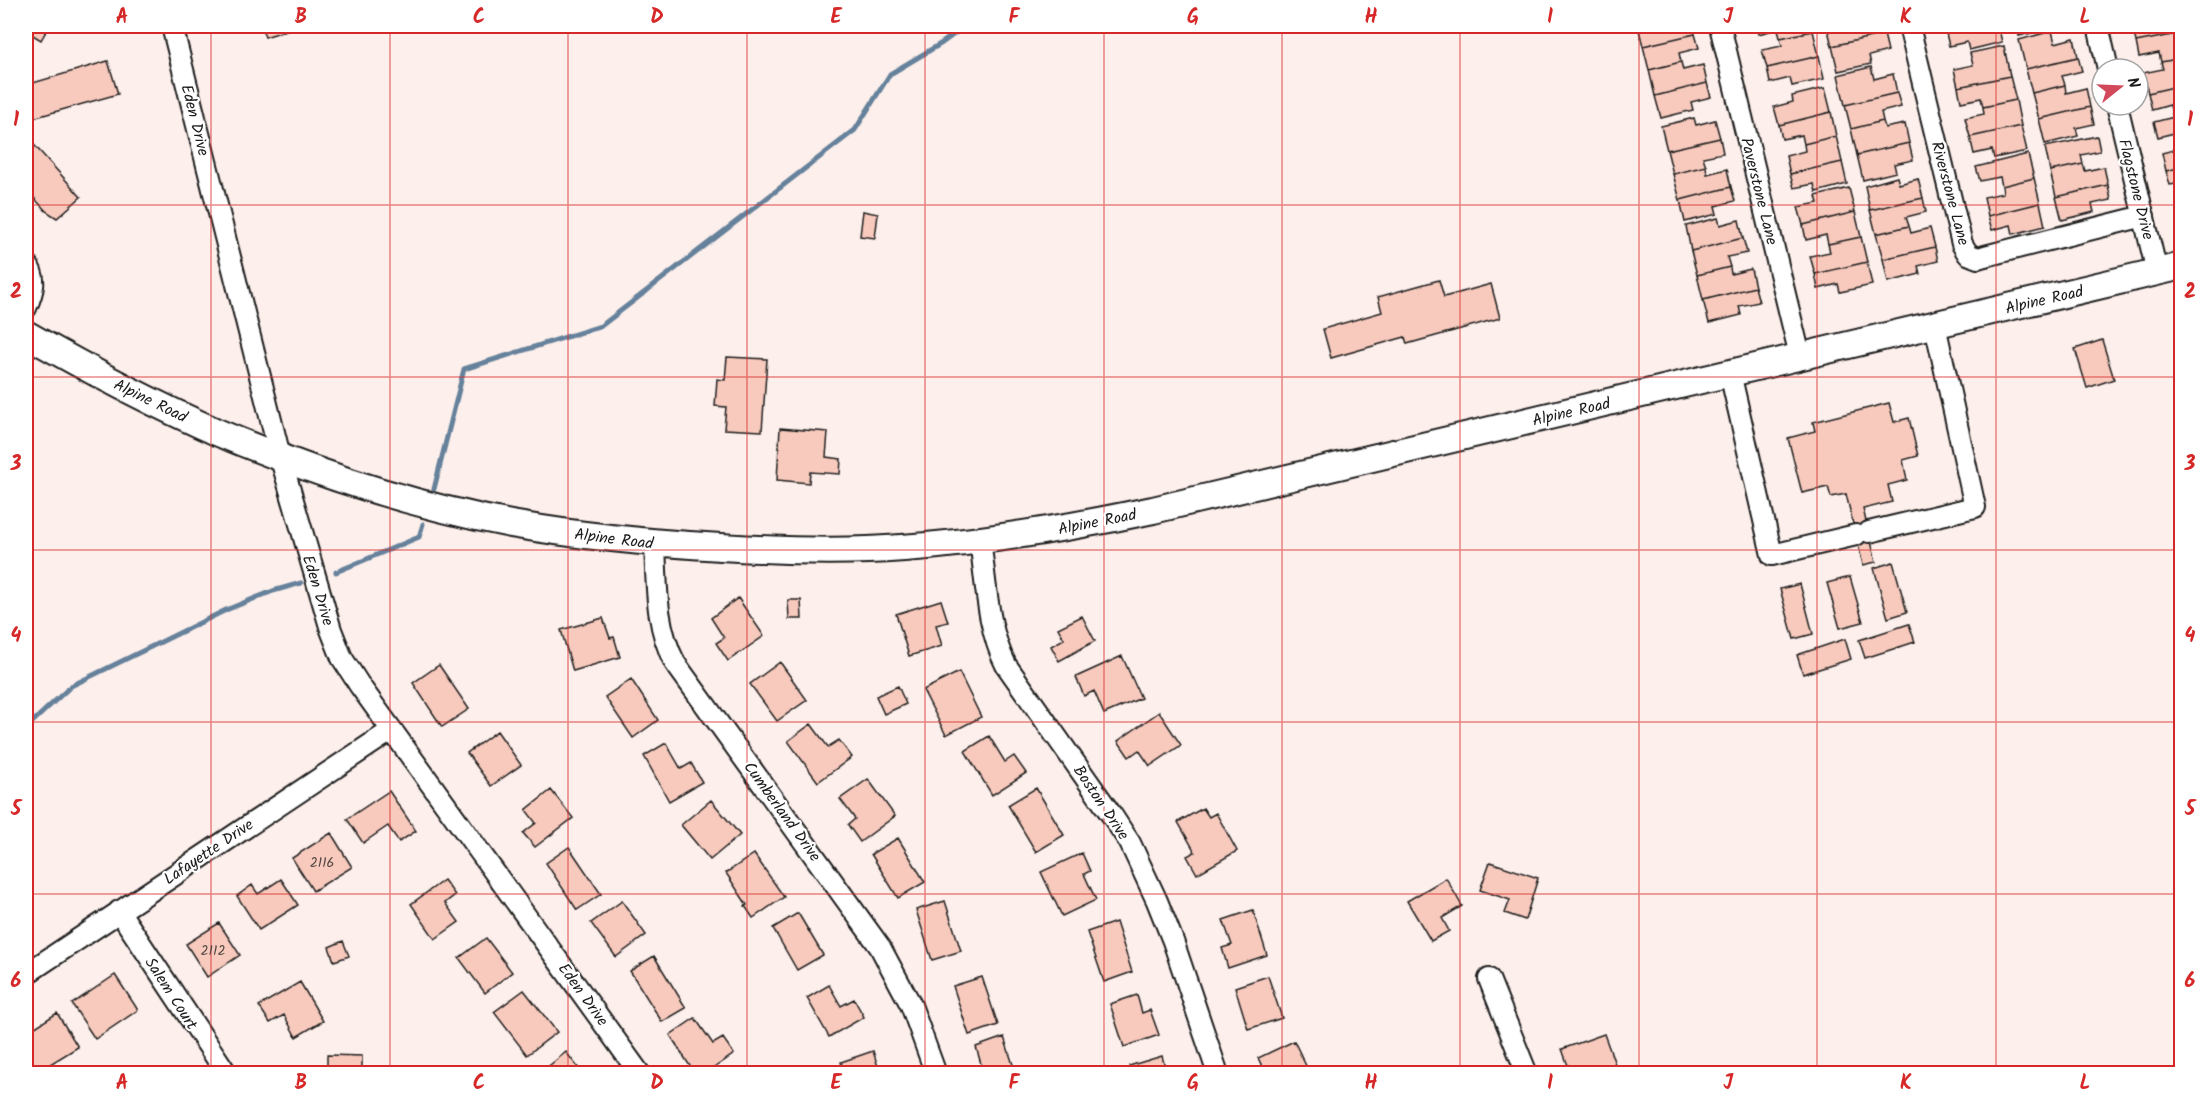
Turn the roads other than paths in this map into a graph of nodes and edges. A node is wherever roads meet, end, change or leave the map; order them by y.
1 (172, 26) edge
2 (1720, 26) edge
3 (1909, 26) edge
4 (2098, 26) edge
5 (2105, 57) edge
6 (2120, 117) edge
7 (2144, 216) junction
8 (26, 263) edge
9 (2169, 269) edge
10 (26, 308) edge
11 (1935, 325) junction
12 (26, 334) edge
13 (1800, 356) junction
14 (1730, 373) junction
15 (280, 456) junction
16 (980, 540) junction
17 (655, 544) junction
18 (392, 730) junction
19 (118, 911) junction
20 (26, 974) edge
21 (1489, 979) dead end
22 (227, 1074) edge
23 (640, 1074) edge
24 (936, 1074) edge
25 (1218, 1074) edge
26 (1527, 1074) edge

1 - 15 street, Eden Drive
2 - 13 street, Paverstone Lane
3 - 7 street, Riverstone Lane
4 - 5 street
6 - 7 street, Flagstone Drive
7 - 9 street, Flagstone Drive
8 - 10 street
9 - 11 main road, Alpine Road
11 - 13 main road, Alpine Road
11 - 14 street
12 - 15 main road, Alpine Road
13 - 14 main road, Alpine Road
14 - 16 main road, Alpine Road
15 - 17 main road, Alpine Road
15 - 18 street, Eden Drive
16 - 17 main road, Alpine Road
16 - 25 street, Boston Drive
17 - 24 street, Cumberland Drive
18 - 19 street, Lafayette Drive
18 - 23 street, Eden Drive
19 - 20 street, Lafayette Drive
19 - 22 street, Salem Court
21 - 26 street

